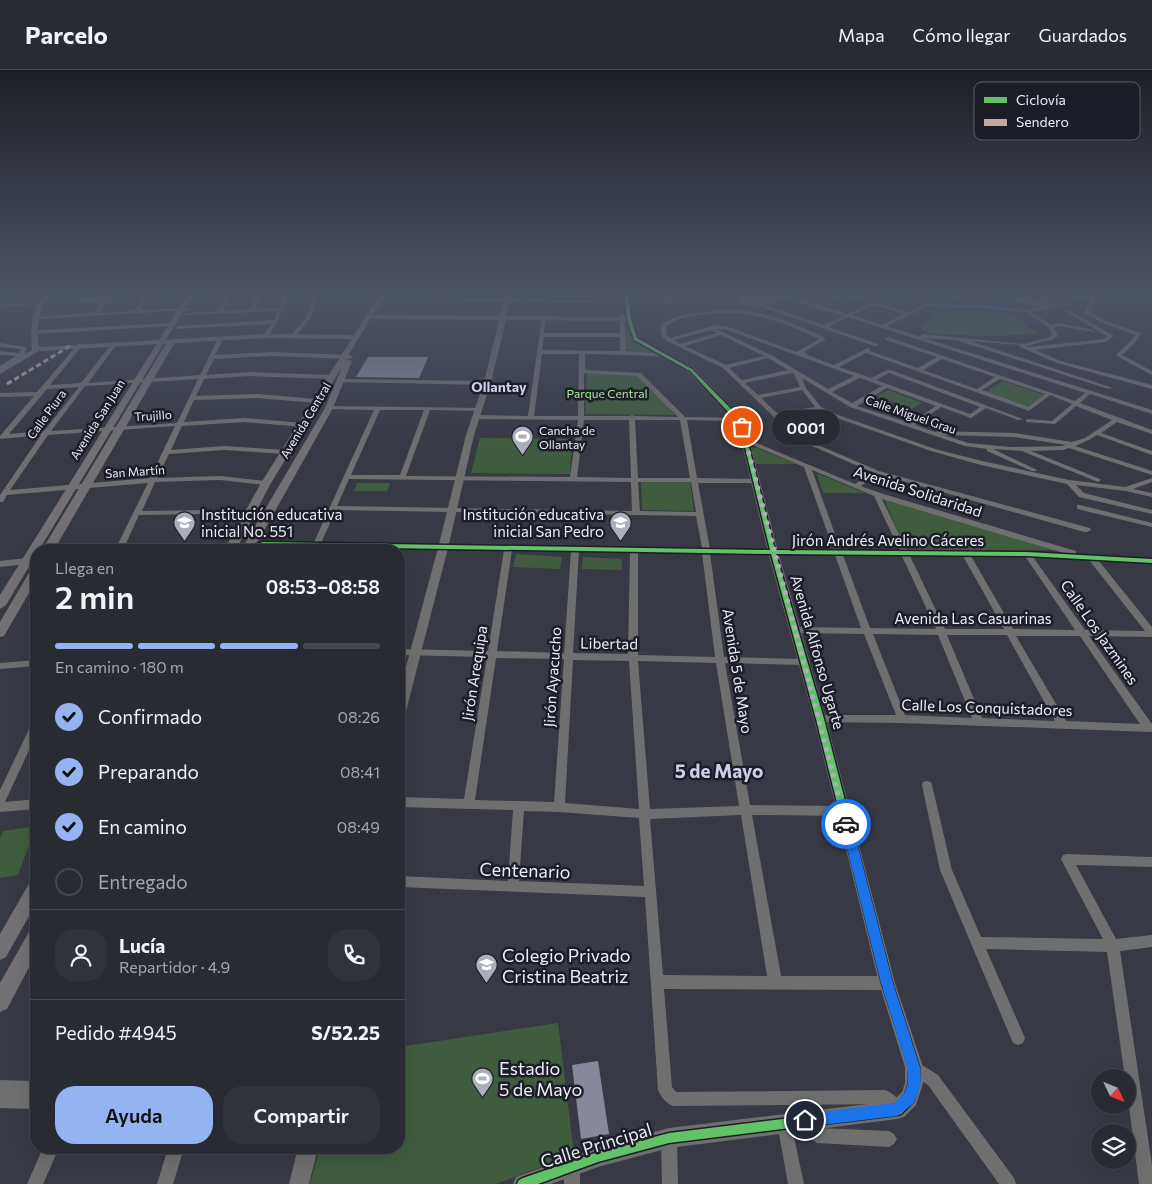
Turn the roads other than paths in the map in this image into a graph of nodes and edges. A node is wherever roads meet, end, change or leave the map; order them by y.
1 (36, 344) edge
2 (114, 344) joint
3 (164, 344) edge
4 (165, 344) edge
5 (219, 344) edge
6 (352, 344) edge
7 (356, 344) edge
8 (497, 344) edge
9 (540, 344) edge
10 (623, 344) edge
11 (644, 344) edge
12 (684, 344) edge
13 (748, 344) edge
14 (766, 344) edge
15 (814, 344) edge
16 (873, 344) edge
17 (904, 344) edge
18 (936, 344) edge
19 (973, 344) edge
20 (1022, 344) edge
21 (1066, 344) edge
22 (1131, 344) edge
23 (0, 345) edge
24 (80, 345) junction
25 (681, 345) joint
26 (876, 345) joint
27 (1027, 348) junction
28 (36, 349) junction
29 (865, 351) junction
30 (539, 352) junction
31 (582, 352) junction
32 (623, 352) junction
33 (0, 353) edge
34 (21, 355) junction
35 (665, 356) junction
36 (769, 356) junction
37 (942, 356) junction
38 (212, 357) junction
39 (346, 357) junction
40 (821, 362) junction
41 (725, 367) junction
42 (834, 367) junction
43 (0, 368) edge
44 (918, 370) junction
45 (581, 371) junction
46 (0, 372) edge
47 (794, 373) junction
48 (1152, 373) edge
49 (860, 376) junction
50 (1000, 376) junction
51 (331, 377) junction
52 (201, 378) junction
53 (1125, 379) junction
54 (149, 380) junction
55 (870, 380) junction
56 (137, 381) junction
57 (740, 382) junction
58 (340, 383) junction
59 (82, 384) junction
60 (486, 385) junction
61 (887, 386) junction
62 (1152, 386) edge
63 (44, 387) junction
64 (803, 388) junction
65 (1110, 388) junction
66 (977, 391) junction
67 (827, 392) junction
68 (1089, 392) junction
69 (1049, 393) junction
70 (38, 394) junction
71 (951, 394) junction
72 (0, 395) edge
73 (10, 396) junction
74 (1099, 396) junction
75 (756, 397) junction
76 (192, 398) junction
77 (317, 401) junction
78 (0, 403) edge
79 (1076, 403) junction
80 (939, 404) junction
81 (1152, 405) edge
82 (852, 406) junction
83 (985, 406) junction
84 (329, 408) junction
85 (378, 408) junction
86 (819, 408) junction
87 (428, 409) junction
88 (1149, 411) edge
89 (810, 412) junction
90 (478, 413) junction
91 (776, 415) junction
92 (530, 417) junction
93 (581, 417) junction
94 (632, 417) junction
95 (683, 418) junction
96 (737, 419) junction
97 (1020, 419) dead end
98 (1116, 420) junction
99 (1028, 421) dead end
100 (180, 424) junction
101 (303, 424) junction
102 (910, 426) junction
103 (120, 429) junction
104 (107, 430) junction
105 (1152, 432) edge
106 (46, 433) junction
107 (786, 433) junction
108 (1096, 433) junction
109 (934, 434) junction
110 (1025, 437) junction
111 (2, 438) edge
112 (745, 440) junction
113 (1073, 445) junction
114 (982, 447) junction
115 (1024, 449) junction
116 (1033, 449) junction
117 (166, 452) junction
118 (286, 452) junction
119 (1152, 453) edge
120 (807, 467) junction
121 (877, 472) junction
122 (1152, 473) edge
123 (346, 477) junction
124 (460, 477) junction
125 (1049, 477) junction
126 (402, 478) junction
127 (573, 479) junction
128 (153, 480) junction
129 (635, 480) junction
130 (694, 480) junction
131 (1098, 480) dead end
132 (1152, 480) edge
133 (756, 481) junction
134 (1069, 482) junction
135 (266, 483) junction
136 (86, 486) junction
137 (855, 487) junction
138 (71, 488) junction
139 (1125, 488) junction
140 (5, 493) junction
141 (877, 495) junction
142 (1152, 495) edge
143 (0, 500) edge
144 (1080, 507) dead end
145 (332, 508) junction
146 (452, 510) junction
147 (1152, 512) edge
148 (137, 513) junction
149 (636, 513) junction
150 (700, 514) junction
151 (248, 516) junction
152 (1152, 525) edge
153 (1087, 530) dead end
154 (41, 544) edge
155 (52, 544) edge
156 (123, 544) edge
157 (233, 544) edge
158 (248, 544) edge
159 (317, 544) edge
160 (405, 548) edge
161 (443, 548) junction
162 (508, 548) junction
163 (575, 548) junction
164 (634, 549) junction
165 (706, 550) junction
166 (773, 552) junction
167 (838, 553) junction
168 (903, 553) junction
169 (965, 553) junction
170 (1027, 554) junction
171 (1089, 557) junction
172 (30, 561) edge
173 (1152, 561) edge
174 (0, 564) edge
175 (30, 564) edge
176 (30, 581) edge
177 (0, 605) edge
178 (794, 630) junction
179 (941, 630) junction
180 (867, 631) junction
181 (1010, 631) junction
182 (0, 633) edge
183 (1082, 633) junction
184 (1152, 633) edge
185 (405, 652) edge
186 (414, 652) junction
187 (492, 655) junction
188 (568, 656) junction
189 (633, 658) junction
190 (720, 659) junction
191 (804, 662) junction
192 (30, 664) edge
193 (0, 666) edge
194 (405, 690) edge
195 (820, 719) junction
196 (902, 719) junction
197 (979, 722) junction
198 (1063, 725) junction
199 (1150, 728) edge
200 (30, 738) edge
201 (927, 784) dead end
202 (0, 801) edge
203 (405, 802) edge
204 (470, 802) junction
205 (30, 805) edge
206 (519, 805) junction
207 (559, 807) junction
208 (0, 808) edge
209 (746, 810) junction
210 (843, 811) junction
211 (644, 814) junction
212 (1151, 863) edge
213 (405, 882) edge
214 (513, 887) junction
215 (650, 892) junction
216 (30, 899) edge
217 (977, 943) junction
218 (1150, 943) edge
219 (1113, 946) junction
220 (30, 947) edge
221 (0, 952) edge
222 (657, 982) junction
223 (775, 982) junction
224 (887, 983) junction
225 (0, 1002) edge
226 (1018, 1038) dead end
227 (914, 1067) junction
228 (0, 1087) edge
229 (30, 1088) edge
230 (0, 1102) edge
231 (30, 1102) edge
232 (897, 1110) junction
233 (805, 1120) junction
234 (784, 1123) junction
235 (669, 1138) junction
236 (889, 1139) dead end
237 (48, 1154) edge
238 (174, 1154) edge
239 (306, 1154) edge
240 (572, 1175) edge
241 (35, 1184) edge
242 (165, 1184) edge
243 (299, 1184) edge
244 (523, 1184) edge
245 (670, 1184) edge
246 (796, 1184) edge
247 (1008, 1184) edge
248 (1148, 1184) edge

1 - 28 street
2 - 24 street
2 - 59 street, Calle Piura
3 - 56 main road, Avenida San Juan
4 - 54 main road, Avenida San Juan
5 - 38 street
6 - 39 main road, Avenida Central
7 - 39 main road, Avenida Central
8 - 60 street
9 - 30 street
10 - 32 street
11 - 35 street, Avenida Alfonso Ugarte
12 - 25 street
13 - 36 street, Calle Miguel Grau
14 - 40 street
15 - 40 street
16 - 26 street
17 - 37 street
18 - 68 street
19 - 65 street
20 - 27 street
21 - 27 street
22 - 48 street
23 - 34 street
24 - 28 street
24 - 63 street
25 - 41 street
26 - 29 street
27 - 53 street
28 - 34 street
28 - 46 street
29 - 42 street
29 - 44 street
30 - 31 street
30 - 92 street
31 - 32 street
31 - 45 street
32 - 35 street
33 - 34 street
34 - 43 street
35 - 96 street, Avenida Alfonso Ugarte
36 - 41 street
36 - 47 street, Calle Miguel Grau
37 - 44 street
37 - 50 street
38 - 39 street
38 - 52 street
39 - 51 main road, Avenida Central
39 - 58 main road, Avenida Central
40 - 42 street
41 - 57 street
42 - 49 street
44 - 66 street
45 - 93 street
45 - 95 street
47 - 57 street
47 - 64 street
47 - 67 street, Calle Miguel Grau
49 - 55 street
49 - 67 street
50 - 66 street
50 - 69 street
51 - 52 street
51 - 77 main road, Avenida Central
52 - 54 street
52 - 76 street
53 - 62 street
53 - 65 street
54 - 56 street
54 - 103 main road, Avenida San Juan
55 - 61 street
55 - 71 street
56 - 59 street
56 - 104 main road, Avenida San Juan
57 - 75 street
58 - 60 street
58 - 84 main road, Avenida Central
59 - 63 street
59 - 106 street, Calle Piura
60 - 90 street
61 - 80 street
61 - 82 street
63 - 70 street
64 - 75 street
64 - 86 street
65 - 74 street
66 - 69 street
67 - 82 street, Calle Miguel Grau
68 - 74 street
68 - 79 street
69 - 79 street
70 - 73 street
70 - 111 street
71 - 80 street
71 - 83 street
72 - 73 street
73 - 78 street
74 - 88 street
75 - 91 street
76 - 77 street
76 - 100 street
77 - 101 main road, Avenida Central
79 - 98 street
79 - 99 street
80 - 83 street
80 - 102 street
81 - 88 street
82 - 102 street, Calle Miguel Grau
83 - 97 street
84 - 85 street
84 - 158 main road, Avenida Central
85 - 87 street
85 - 123 street
86 - 89 street
86 - 125 street
87 - 90 street
87 - 126 street
89 - 91 street
89 - 107 street
90 - 92 street
90 - 124 street
91 - 107 street
92 - 93 street
93 - 94 street
93 - 127 street
94 - 95 street
94 - 129 street
95 - 96 street
95 - 130 street, Avenida 5 de Mayo
96 - 112 street, Avenida Alfonso Ugarte
98 - 105 street
98 - 108 street, Calle Miguel Grau
100 - 101 street, Trujillo
100 - 103 street, Trujillo
100 - 117 street
101 - 118 main road, Avenida Central
102 - 109 street, Calle Miguel Grau
103 - 104 street, Trujillo
103 - 136 main road, Avenida San Juan
104 - 106 street, Trujillo
104 - 138 main road, Avenida San Juan
106 - 111 street, Trujillo
106 - 140 street, Calle Piura
107 - 121 street
108 - 113 street, Calle Miguel Grau
108 - 119 street
109 - 110 street
109 - 114 street, Calle Miguel Grau
110 - 113 street
110 - 116 street
112 - 120 street, Avenida Solidaridad
112 - 133 street, Avenida Alfonso Ugarte
113 - 116 street, Calle Miguel Grau
113 - 122 street
114 - 115 street, Calle Miguel Grau
114 - 125 street
115 - 116 street, Calle Miguel Grau
115 - 131 street
117 - 118 street
117 - 128 street
118 - 135 main road, Avenida Central
120 - 137 street, Avenida Solidaridad
120 - 167 street
121 - 137 street
121 - 153 street
123 - 126 street
123 - 145 street
124 - 126 street
124 - 127 street
124 - 146 street
125 - 134 street
127 - 129 street
128 - 135 street, San Martín
128 - 136 street, San Martín
128 - 148 street
129 - 130 street
129 - 149 street
130 - 133 street
130 - 150 street, Avenida 5 de Mayo
132 - 139 street
133 - 166 street, Avenida Alfonso Ugarte
134 - 139 street
134 - 147 street
135 - 151 main road, Avenida Central
136 - 138 street, San Martín
136 - 155 main road, Avenida San Juan
137 - 141 street, Avenida Solidaridad
138 - 140 street, San Martín
138 - 154 main road, Avenida San Juan
139 - 142 street
140 - 143 street, Calle Piura
141 - 168 street
141 - 171 street, Avenida Solidaridad
144 - 152 street
145 - 146 street
145 - 159 street
146 - 149 street
146 - 161 street
148 - 151 street
148 - 156 street
149 - 150 street
150 - 165 street, Avenida 5 de Mayo
151 - 157 main road, Avenida Central
160 - 161 street, Jirón Andrés Avelino Cáceres
161 - 162 street, Jirón Andrés Avelino Cáceres
161 - 186 street
162 - 163 street, Jirón Andrés Avelino Cáceres
162 - 187 street, Jirón Arequipa
163 - 164 street, Jirón Andrés Avelino Cáceres
163 - 188 street, Jirón Ayacucho
164 - 165 street, Jirón Andrés Avelino Cáceres
164 - 189 street
165 - 166 street, Jirón Andrés Avelino Cáceres
165 - 190 street, Avenida 5 de Mayo
166 - 167 street, Jirón Andrés Avelino Cáceres
166 - 178 street, Avenida Alfonso Ugarte
167 - 168 street, Jirón Andrés Avelino Cáceres
167 - 180 street
168 - 169 street, Jirón Andrés Avelino Cáceres
168 - 179 street
169 - 170 street, Jirón Andrés Avelino Cáceres
169 - 181 street
170 - 171 street, Jirón Andrés Avelino Cáceres
170 - 183 street, Calle Los Jazmines
171 - 173 street, Jirón Andrés Avelino Cáceres
171 - 184 street
172 - 174 street
175 - 177 main road, Avenida San Juan
176 - 182 main road
178 - 180 street, Avenida Las Casuarinas
178 - 191 street, Avenida Alfonso Ugarte
179 - 180 street, Avenida Las Casuarinas
179 - 181 street, Avenida Las Casuarinas
179 - 197 street
180 - 196 street
181 - 183 street, Avenida Las Casuarinas
181 - 198 street
183 - 184 street, Avenida Las Casuarinas
183 - 199 street, Calle Los Jazmines
185 - 186 street, Libertad
186 - 187 street, Libertad
186 - 194 street
187 - 188 street, Libertad
187 - 204 street, Jirón Arequipa
188 - 189 street, Libertad
188 - 207 street, Jirón Ayacucho
189 - 190 street, Libertad
189 - 211 street
190 - 191 street, Libertad
190 - 209 street, Avenida 5 de Mayo
191 - 195 street, Avenida Alfonso Ugarte
192 - 193 street
195 - 196 street, Calle Los Conquistadores
195 - 210 street, Avenida Alfonso Ugarte
196 - 197 street, Calle Los Conquistadores
197 - 198 street, Calle Los Conquistadores
198 - 199 street, Calle Los Conquistadores
200 - 202 street
201 - 217 street
203 - 204 street
204 - 206 street
205 - 208 street
206 - 207 street
206 - 214 street
207 - 211 street
209 - 210 street
209 - 211 street
209 - 223 street, Avenida 5 de Mayo
210 - 224 street, Avenida Alfonso Ugarte
211 - 215 street
212 - 219 street
213 - 214 street, Centenario
214 - 215 street, Centenario
215 - 222 street
216 - 221 main road
217 - 219 street
217 - 226 street
218 - 219 street
219 - 248 street
220 - 225 main road
222 - 223 street
222 - 232 street
223 - 224 street
224 - 227 street, Avenida Alfonso Ugarte
227 - 232 street
227 - 247 street
228 - 229 street
230 - 231 street
232 - 233 street, Calle Principal
233 - 234 street, Calle Principal
233 - 236 street
234 - 235 street, Calle Principal
234 - 246 street
235 - 240 street, Calle Principal
235 - 245 street
237 - 241 street
238 - 242 street
239 - 243 street
240 - 244 street, Calle Principal

